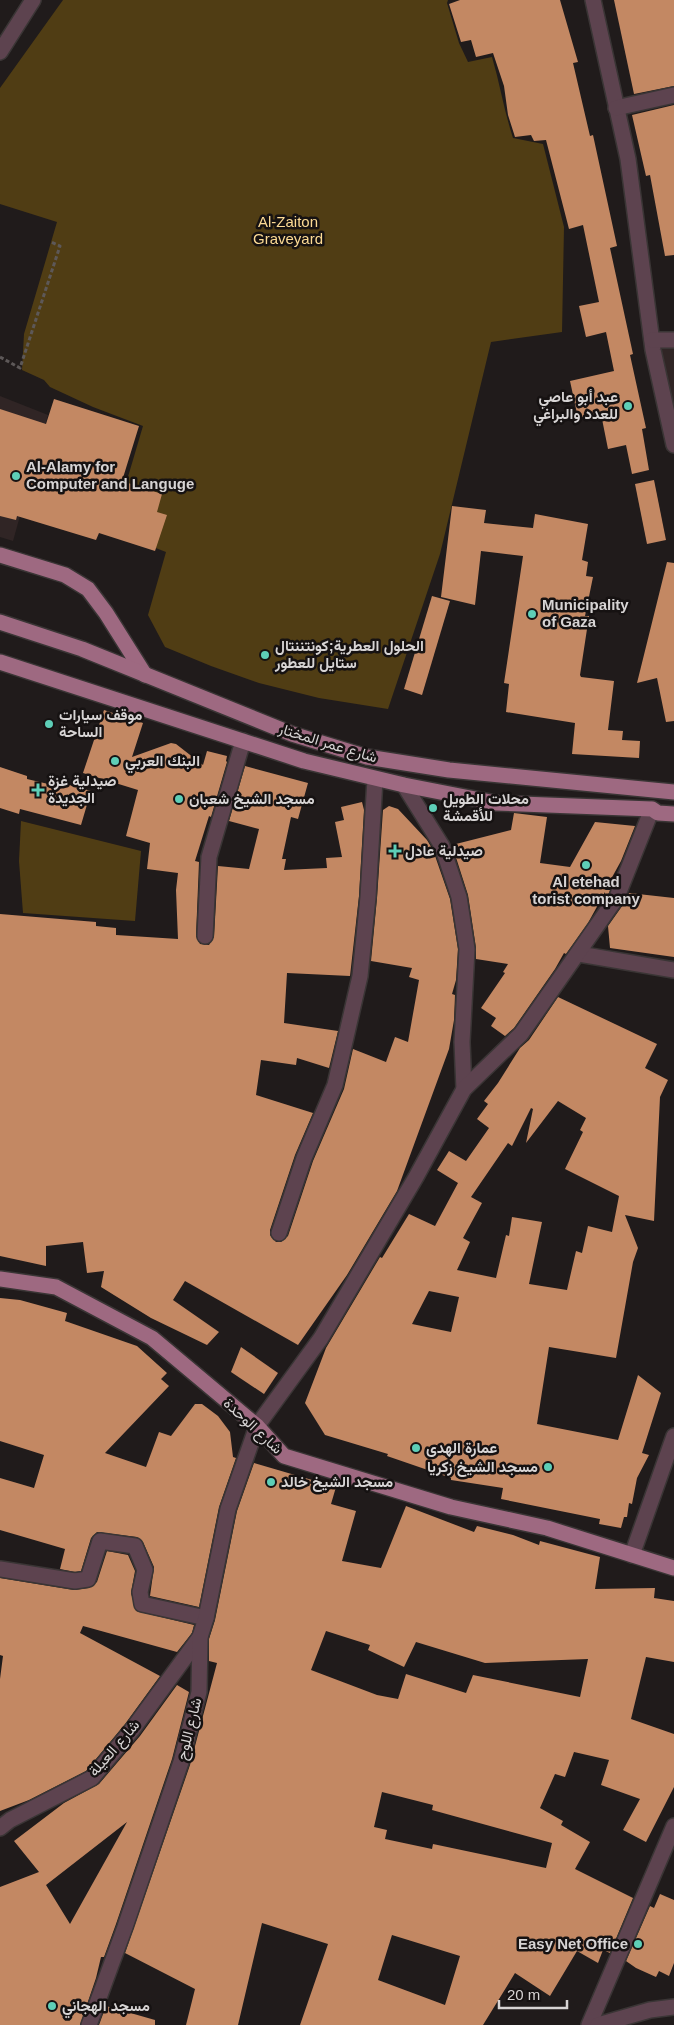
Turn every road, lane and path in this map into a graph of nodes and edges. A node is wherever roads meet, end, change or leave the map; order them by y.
1 (33, 0) edge
2 (593, 0) edge
3 (0, 52) edge
4 (674, 95) edge
5 (616, 108) junction
6 (51, 242) dead end
7 (652, 340) junction
8 (674, 340) edge
9 (0, 357) edge
10 (674, 445) edge
11 (0, 555) edge
12 (0, 622) edge
13 (0, 662) edge
14 (144, 674) junction
15 (243, 741) junction
16 (375, 778) junction
17 (404, 786) junction
18 (674, 792) edge
19 (652, 809) junction
20 (674, 814) edge
21 (205, 936) dead end
22 (579, 954) junction
23 (674, 970) edge
24 (464, 1090) junction
25 (280, 1233) dead end
26 (0, 1279) edge
27 (256, 1426) junction
28 (674, 1436) edge
29 (632, 1555) junction
30 (674, 1568) edge
31 (0, 1569) edge
32 (206, 1618) junction
33 (200, 1637) junction
34 (674, 1826) edge
35 (0, 1828) edge
36 (674, 2007) edge
37 (89, 2025) edge
38 (589, 2025) edge
39 (598, 2025) edge

1 - 3 street
2 - 5 street
4 - 5 street
5 - 7 street
6 - 9 path
7 - 8 street
7 - 10 street
11 - 14 main road
12 - 14 main road, شارع عمر المختار
13 - 15 main road, شارع عمر المختار
14 - 18 main road, شارع عمر المختار
15 - 16 main road, شارع عمر المختار
15 - 21 street
16 - 17 main road, شارع عمر المختار
16 - 25 street
17 - 19 main road, شارع عمر المختار
17 - 24 street
19 - 20 main road, شارع عمر المختار
19 - 22 street, شارع اللوح
22 - 23 street
22 - 24 street, شارع اللوح
24 - 27 street, شارع اللوح
26 - 27 main road, شارع الوحدة
27 - 29 main road, شارع الوحدة
27 - 32 street, شارع اللوح
28 - 29 street
29 - 30 main road, شارع الوحدة
31 - 32 street
32 - 33 street, شارع اللوح
33 - 35 street, شارع العيلة
33 - 37 street, شارع اللوح
34 - 38 street
36 - 39 street

